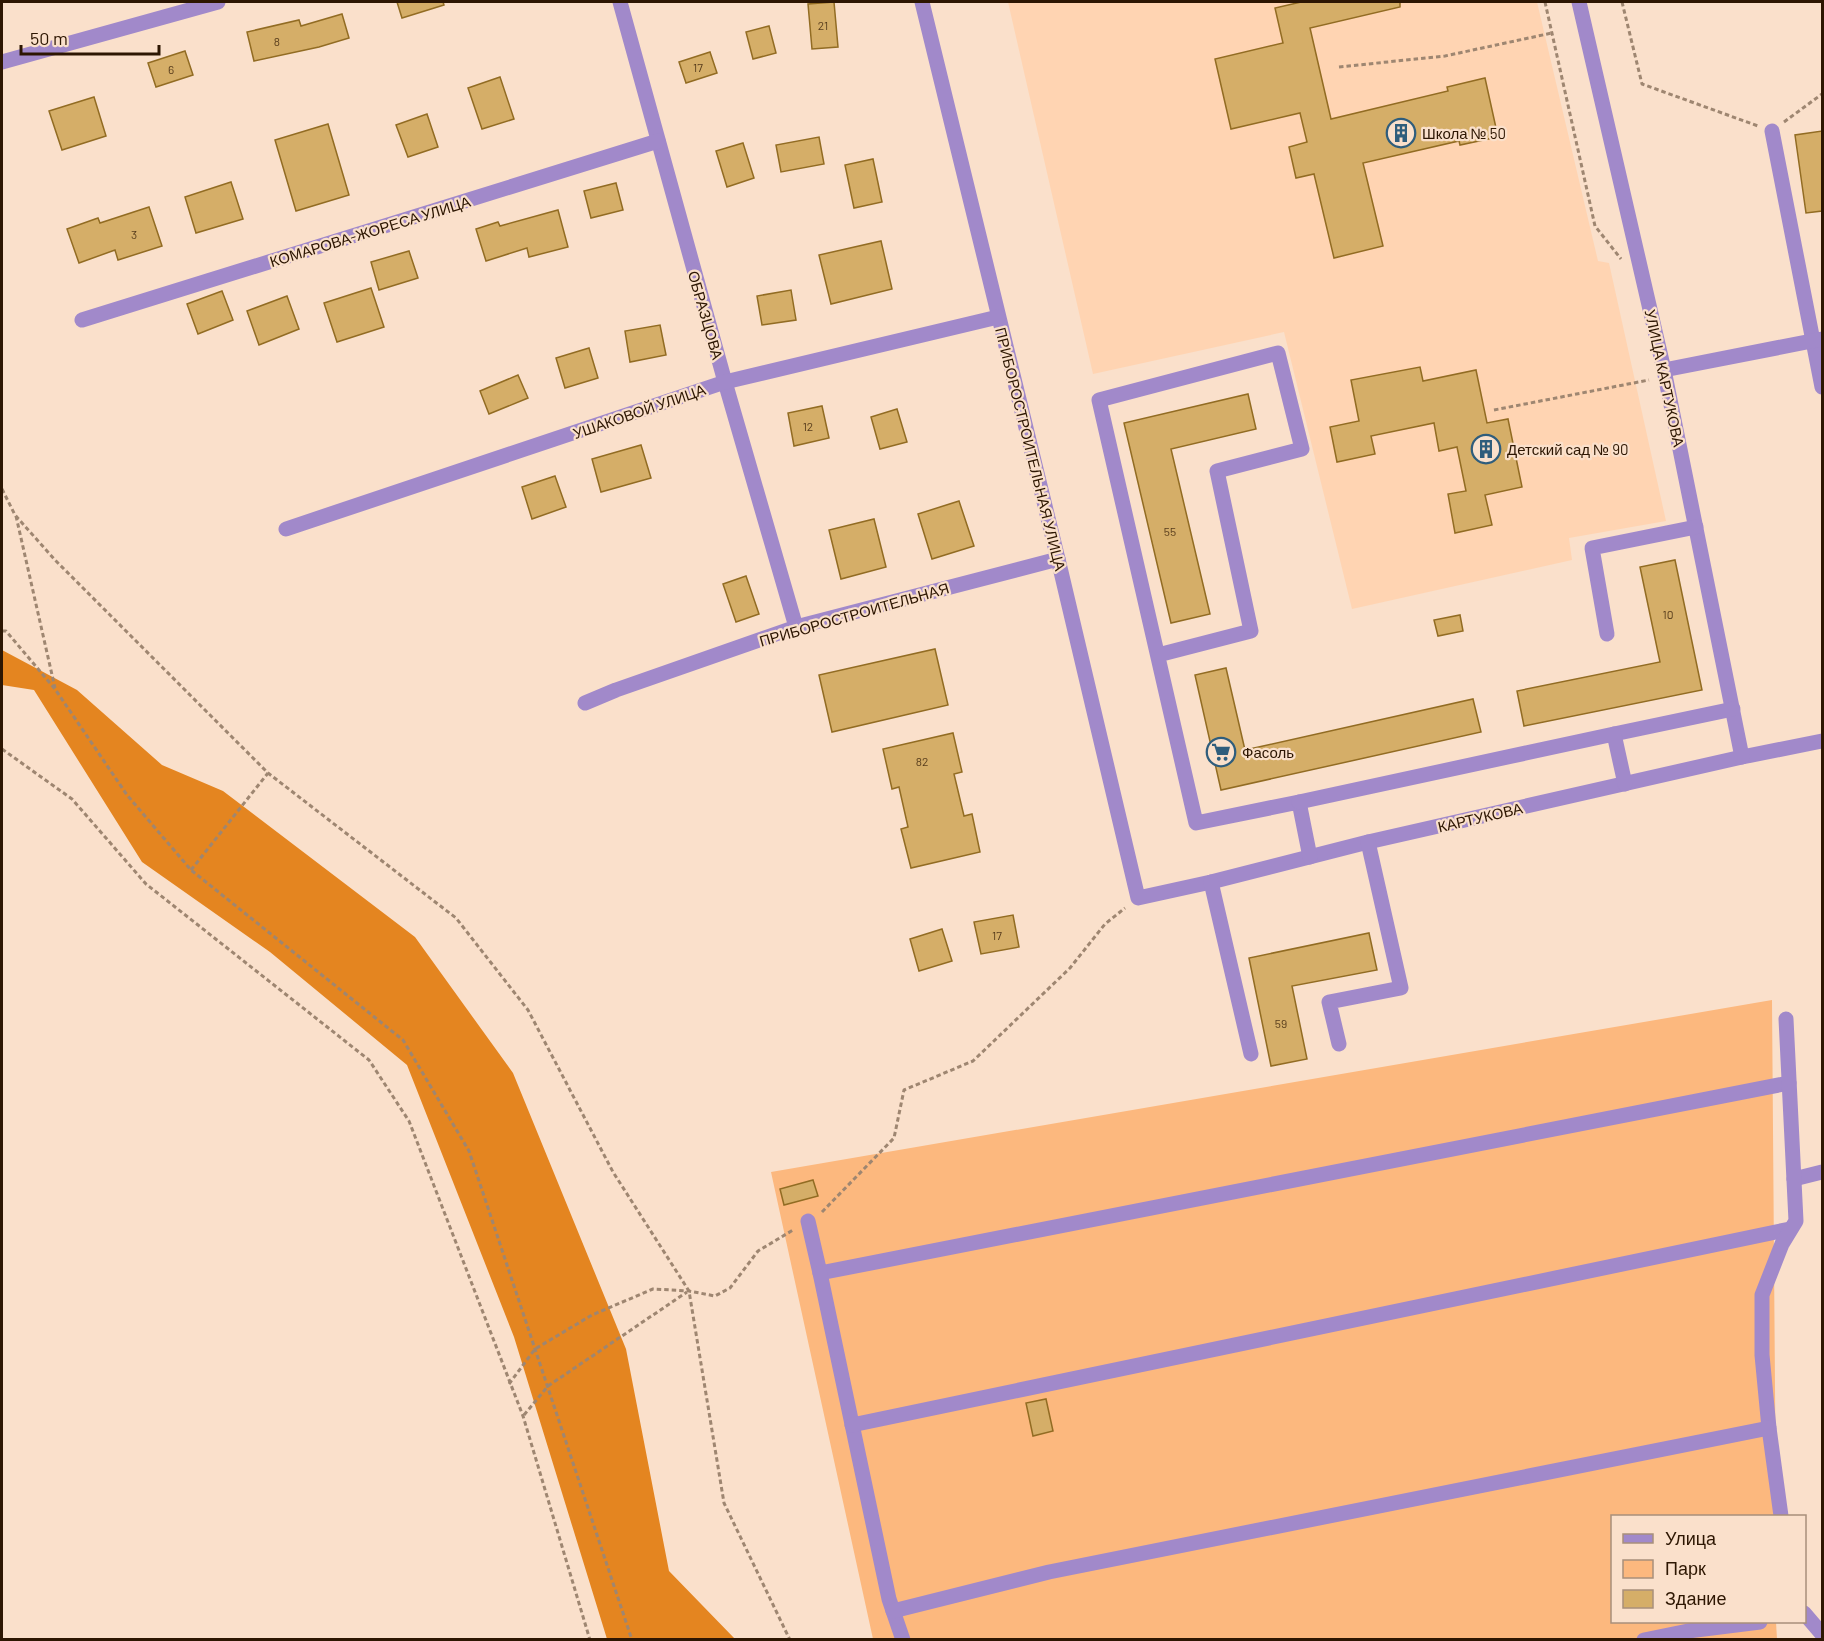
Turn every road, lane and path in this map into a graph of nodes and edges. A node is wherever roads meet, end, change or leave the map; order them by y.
1 (218, 2) edge
2 (620, 2) edge
3 (922, 2) edge
4 (1545, 2) edge
5 (1579, 2) edge
6 (1622, 2) edge
7 (1552, 33) junction
8 (2, 62) edge
9 (1339, 67) dead end
10 (1822, 94) edge
11 (1772, 131) junction
12 (658, 141) junction
13 (1622, 261) dead end
14 (998, 316) junction
15 (82, 320) dead end
16 (1818, 340) edge
17 (1665, 373) junction
18 (725, 382) junction
19 (1822, 387) edge
20 (1494, 410) dead end
21 (2, 489) edge
22 (15, 515) junction
23 (1696, 527) junction
24 (286, 530) dead end
25 (1058, 559) junction
26 (796, 627) junction
27 (2, 630) edge
28 (1607, 634) dead end
29 (1158, 655) junction
30 (55, 689) junction
31 (585, 703) dead end
32 (1732, 709) junction
33 (1614, 734) junction
34 (1822, 741) edge
35 (2, 749) edge
36 (1742, 757) junction
37 (268, 773) junction
38 (1625, 784) junction
39 (1299, 802) junction
40 (1368, 842) junction
41 (1310, 857) junction
42 (191, 870) junction
43 (1211, 882) junction
44 (1138, 898) junction
45 (1786, 1019) dead end
46 (1339, 1044) dead end
47 (1251, 1054) dead end
48 (1789, 1083) junction
49 (1822, 1172) edge
50 (1794, 1179) junction
51 (808, 1221) junction
52 (1790, 1229) junction
53 (819, 1274) junction
54 (689, 1291) junction
55 (535, 1349) junction
56 (509, 1383) junction
57 (548, 1386) junction
58 (523, 1416) junction
59 (852, 1425) junction
60 (1769, 1428) junction
61 (1781, 1515) edge
62 (893, 1611) junction
63 (1806, 1616) edge
64 (1752, 1623) edge
65 (1822, 1634) edge
66 (590, 1640) edge
67 (632, 1640) edge
68 (790, 1640) edge
69 (903, 1640) edge
70 (1644, 1640) edge

1 - 8 street
2 - 12 street, ОБРАЗЦОВА
3 - 14 street, ПРИБОРОСТРОИТЕЛЬНАЯ УЛИЦА
4 - 7 path
5 - 17 street, УЛИЦА КАРТУКОВА
6 - 11 path
7 - 9 path
7 - 13 path
10 - 11 path
11 - 16 street
12 - 15 street, КОМАРОВА-ЖОРЕСА УЛИЦА
12 - 18 street, ОБРАЗЦОВА
14 - 18 street, УШАКОВОЙ УЛИЦА
14 - 25 street, ПРИБОРОСТРОИТЕЛЬНАЯ УЛИЦА
16 - 17 street
16 - 19 street
17 - 20 path
17 - 23 street, УЛИЦА КАРТУКОВА
18 - 24 street, УШАКОВОЙ УЛИЦА
18 - 26 street, ОБРАЗЦОВА
21 - 22 path
22 - 30 path
22 - 37 path
23 - 28 street
23 - 32 street, УЛИЦА КАРТУКОВА
25 - 26 street, ПРИБОРОСТРОИТЕЛЬНАЯ
25 - 44 street, ПРИБОРОСТРОИТЕЛЬНАЯ УЛИЦА
26 - 31 street, ПРИБОРОСТРОИТЕЛЬНАЯ
27 - 30 path
29 - 29 street
29 - 39 street
30 - 42 path
32 - 33 street
32 - 36 street, УЛИЦА КАРТУКОВА
33 - 38 street
33 - 39 street
34 - 36 street, КАРТУКОВА
35 - 56 path
36 - 38 street, КАРТУКОВА
37 - 42 path
37 - 54 path
38 - 40 street, КАРТУКОВА
39 - 41 street
40 - 41 street, КАРТУКОВА
40 - 46 street
41 - 43 street, КАРТУКОВА
42 - 55 path
43 - 44 street, КАРТУКОВА
43 - 47 street
44 - 51 path
45 - 48 street
48 - 50 street
48 - 53 street
49 - 50 street
50 - 52 street
51 - 53 street
51 - 54 path
52 - 59 street
52 - 60 street
53 - 59 street
54 - 55 path
54 - 57 path
54 - 68 path
55 - 56 path
55 - 57 path
56 - 58 path
57 - 58 path
57 - 67 path
58 - 66 path
59 - 62 street
60 - 61 street
60 - 62 street
62 - 69 street
63 - 65 street
64 - 70 street

